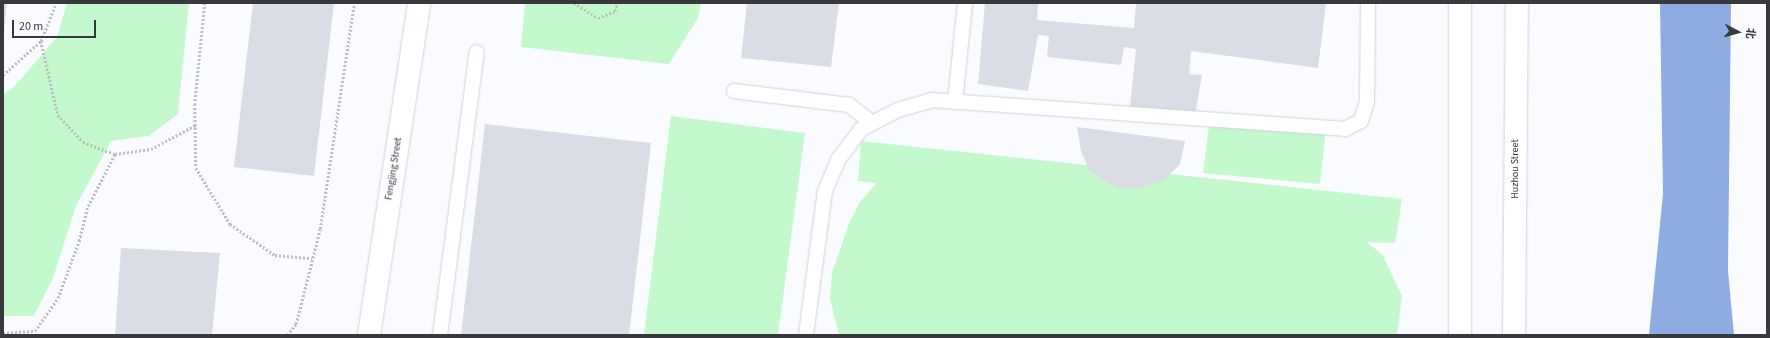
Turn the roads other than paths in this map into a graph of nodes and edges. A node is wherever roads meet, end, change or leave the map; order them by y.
1 (419, 3) edge
2 (965, 3) edge
3 (1368, 3) edge
4 (1460, 3) edge
5 (1517, 3) edge
6 (477, 52) dead end
7 (734, 92) dead end
8 (955, 102) junction
9 (872, 123) junction
10 (369, 335) edge
11 (440, 335) edge
12 (806, 335) edge
13 (1460, 335) edge
14 (1514, 335) edge

1 - 10 main road, Fengjing Street
2 - 8 lane
3 - 8 lane
4 - 13 main road
5 - 14 main road, Huzhou Street
6 - 11 lane
7 - 9 lane
8 - 9 lane
9 - 12 lane

